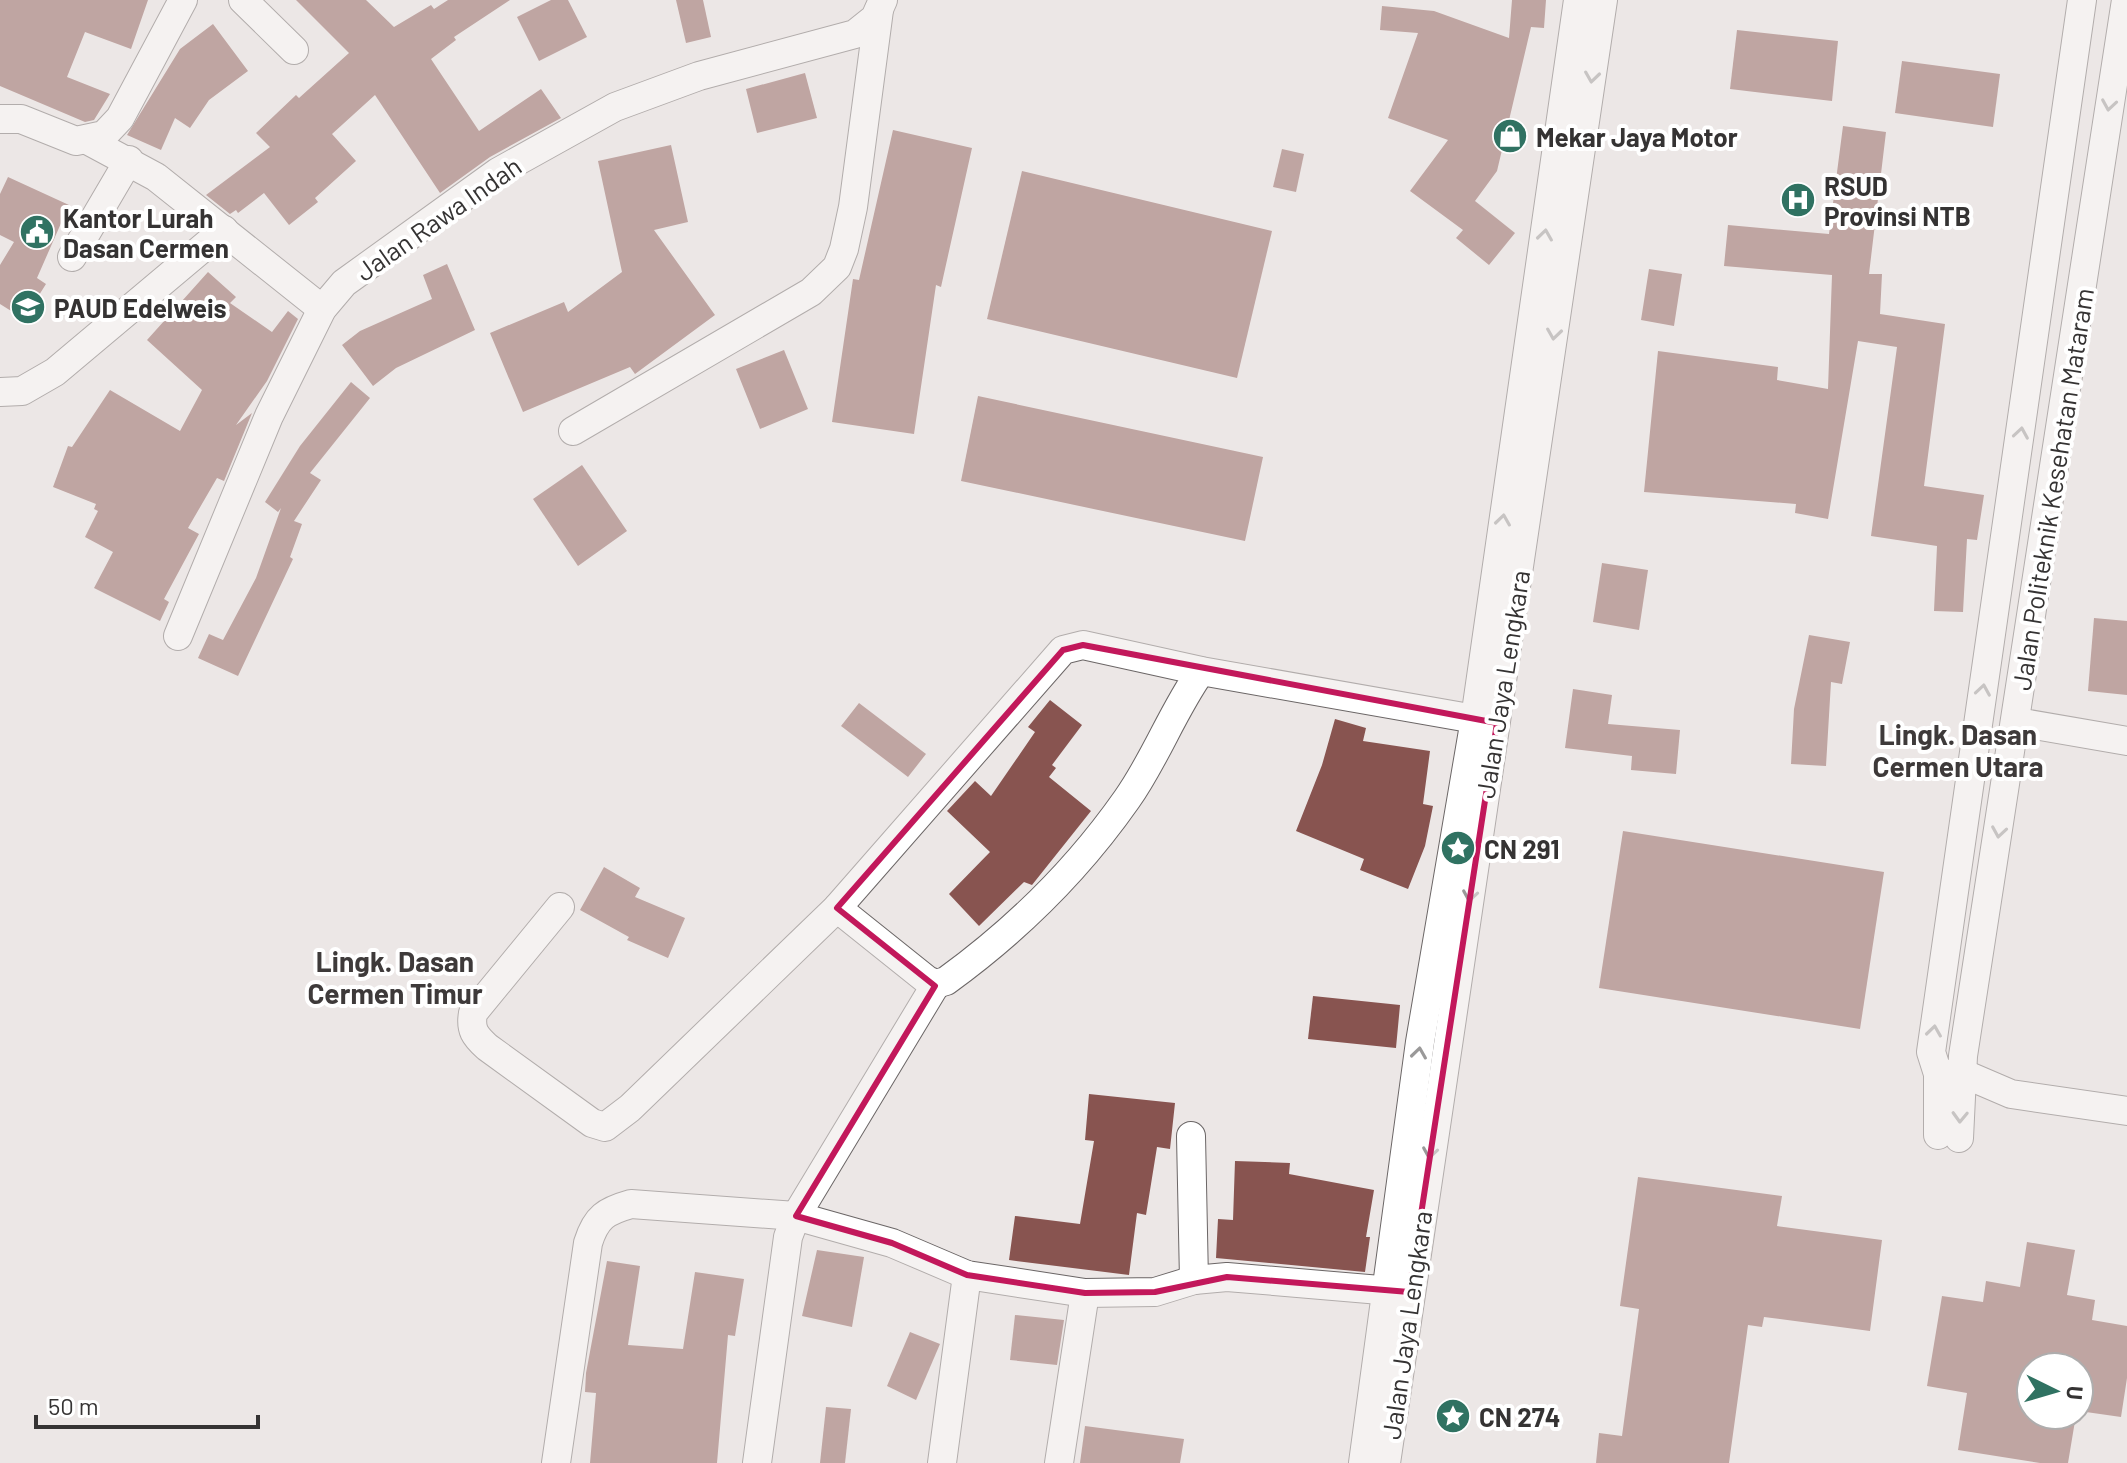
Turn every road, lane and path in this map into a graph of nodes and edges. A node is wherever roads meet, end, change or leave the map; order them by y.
1 (183, 0) edge
2 (243, 0) edge
3 (1578, 0) edge
4 (1603, 0) edge
5 (2082, 0) edge
6 (2126, 0) edge
7 (881, 5) edge
8 (294, 50) dead end
9 (0, 119) edge
10 (89, 141) junction
11 (129, 160) junction
12 (224, 230) junction
13 (72, 257) dead end
14 (322, 309) junction
15 (2031, 360) junction
16 (2070, 365) junction
17 (0, 392) edge
18 (573, 431) dead end
19 (178, 636) dead end
20 (1201, 671) junction
21 (1486, 721) junction
22 (2017, 722) junction
23 (2127, 741) edge
24 (1971, 772) junction
25 (2008, 777) junction
26 (560, 907) dead end
27 (837, 908) junction
28 (936, 984) junction
29 (1950, 1074) junction
30 (2127, 1111) edge
31 (1191, 1136) dead end
32 (1949, 1136) dead end
33 (796, 1216) junction
34 (967, 1275) junction
35 (1194, 1280) junction
36 (1398, 1292) junction
37 (1085, 1293) junction
38 (556, 1463) edge
39 (757, 1463) edge
40 (942, 1463) edge
41 (1059, 1463) edge
42 (1363, 1463) edge
43 (1386, 1463) edge

1 - 10 street
2 - 8 street
21 -> 3 street, Jalan Jaya Lengkara
4 -> 21 street, Jalan Jaya Lengkara
5 - 15 street
6 -> 16 street, Jalan Politeknik Kesehatan Mataram
7 - 14 street, Jalan Rawa Indah
7 - 18 street
9 - 10 street
10 - 11 street
11 - 12 street
11 - 13 street
12 - 14 street
12 - 17 street
14 - 19 street, Jalan Rawa Indah
15 - 16 street
24 -> 15 street
16 - 22 street, Jalan Politeknik Kesehatan Mataram
20 - 21 street
20 - 27 street
20 - 28 street
21 - 36 street, Jalan Jaya Lengkara
22 - 23 street
22 - 25 street, Jalan Politeknik Kesehatan Mataram
24 - 25 street
29 -> 24 street
25 -> 29 street, Jalan Politeknik Kesehatan Mataram
26 - 27 street
27 - 28 street
28 - 33 street
29 - 30 street
29 - 32 street
31 - 35 street
33 - 34 street
33 - 38 street
33 - 39 street
34 - 37 street
34 - 40 street
35 - 36 street
35 - 37 street
36 - 42 street, Jalan Jaya Lengkara
36 - 43 street, Jalan Jaya Lengkara
37 - 41 street

